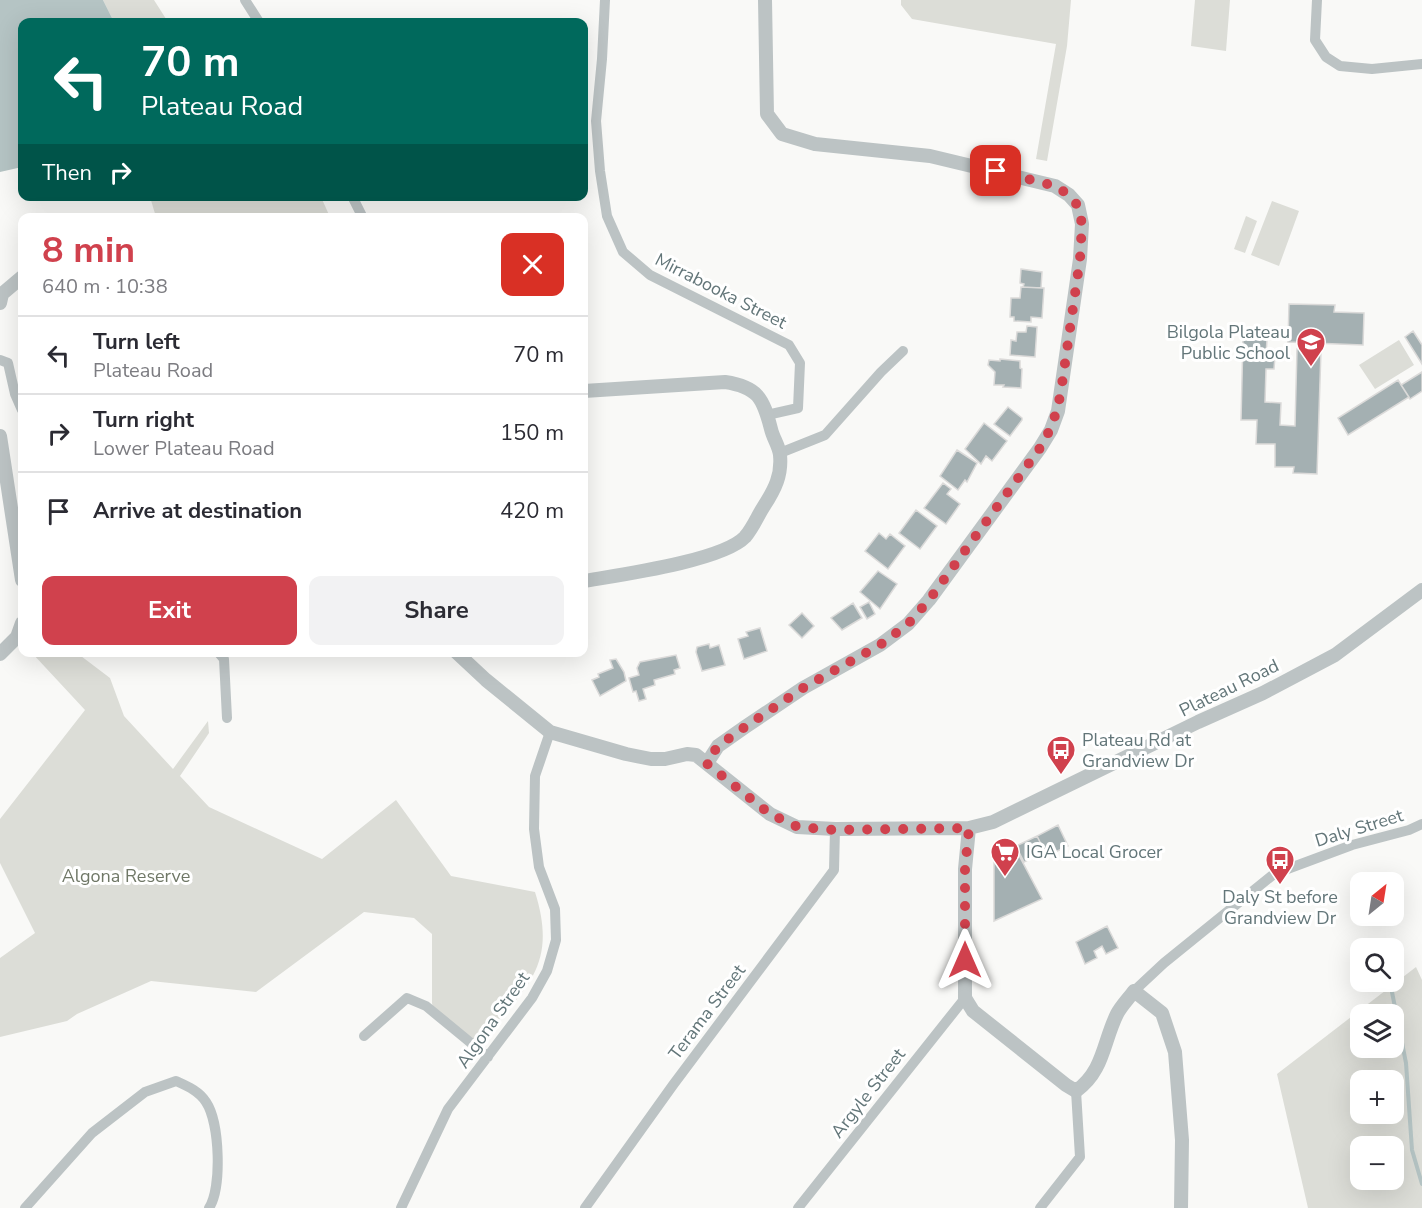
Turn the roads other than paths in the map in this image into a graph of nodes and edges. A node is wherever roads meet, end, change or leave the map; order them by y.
1 (245, 0) edge
2 (605, 0) edge
3 (765, 0) edge
4 (1317, 0) edge
5 (256, 18) edge
6 (1422, 64) edge
7 (18, 280) edge
8 (0, 303) edge
9 (903, 351) dead end
10 (0, 360) edge
11 (588, 391) edge
12 (18, 400) edge
13 (767, 415) junction
14 (0, 436) edge
15 (780, 453) junction
16 (18, 554) edge
17 (588, 580) edge
18 (1422, 590) edge
19 (18, 634) edge
20 (0, 654) edge
21 (222, 657) edge
22 (461, 657) edge
23 (227, 718) dead end
24 (550, 732) junction
25 (706, 763) junction
26 (1422, 825) edge
27 (969, 828) junction
28 (835, 830) junction
29 (1134, 991) junction
30 (964, 998) junction
31 (364, 1036) dead end
32 (488, 1058) junction
33 (1076, 1091) junction
34 (25, 1208) edge
35 (209, 1208) edge
36 (401, 1208) edge
37 (585, 1208) edge
38 (798, 1208) edge
39 (1041, 1208) edge
40 (1181, 1208) edge

1 - 5 street
2 - 13 street, Mirrabooka Street
3 - 25 street
4 - 6 street
7 - 8 street
9 - 15 street
10 - 12 street
11 - 13 street
13 - 15 street
14 - 16 street
15 - 17 street
18 - 27 street, Plateau Road
19 - 20 street
21 - 23 street
22 - 24 street
24 - 25 street
24 - 32 street, Algona Street
25 - 28 street, Plateau Road
26 - 29 street, Daly Street
27 - 28 street, Plateau Road
27 - 30 street
28 - 37 street, Terama Street
29 - 33 street
29 - 40 street
30 - 33 street
30 - 38 street, Argyle Street
31 - 32 street
32 - 36 street, Algona Street
33 - 39 street
34 - 35 street

